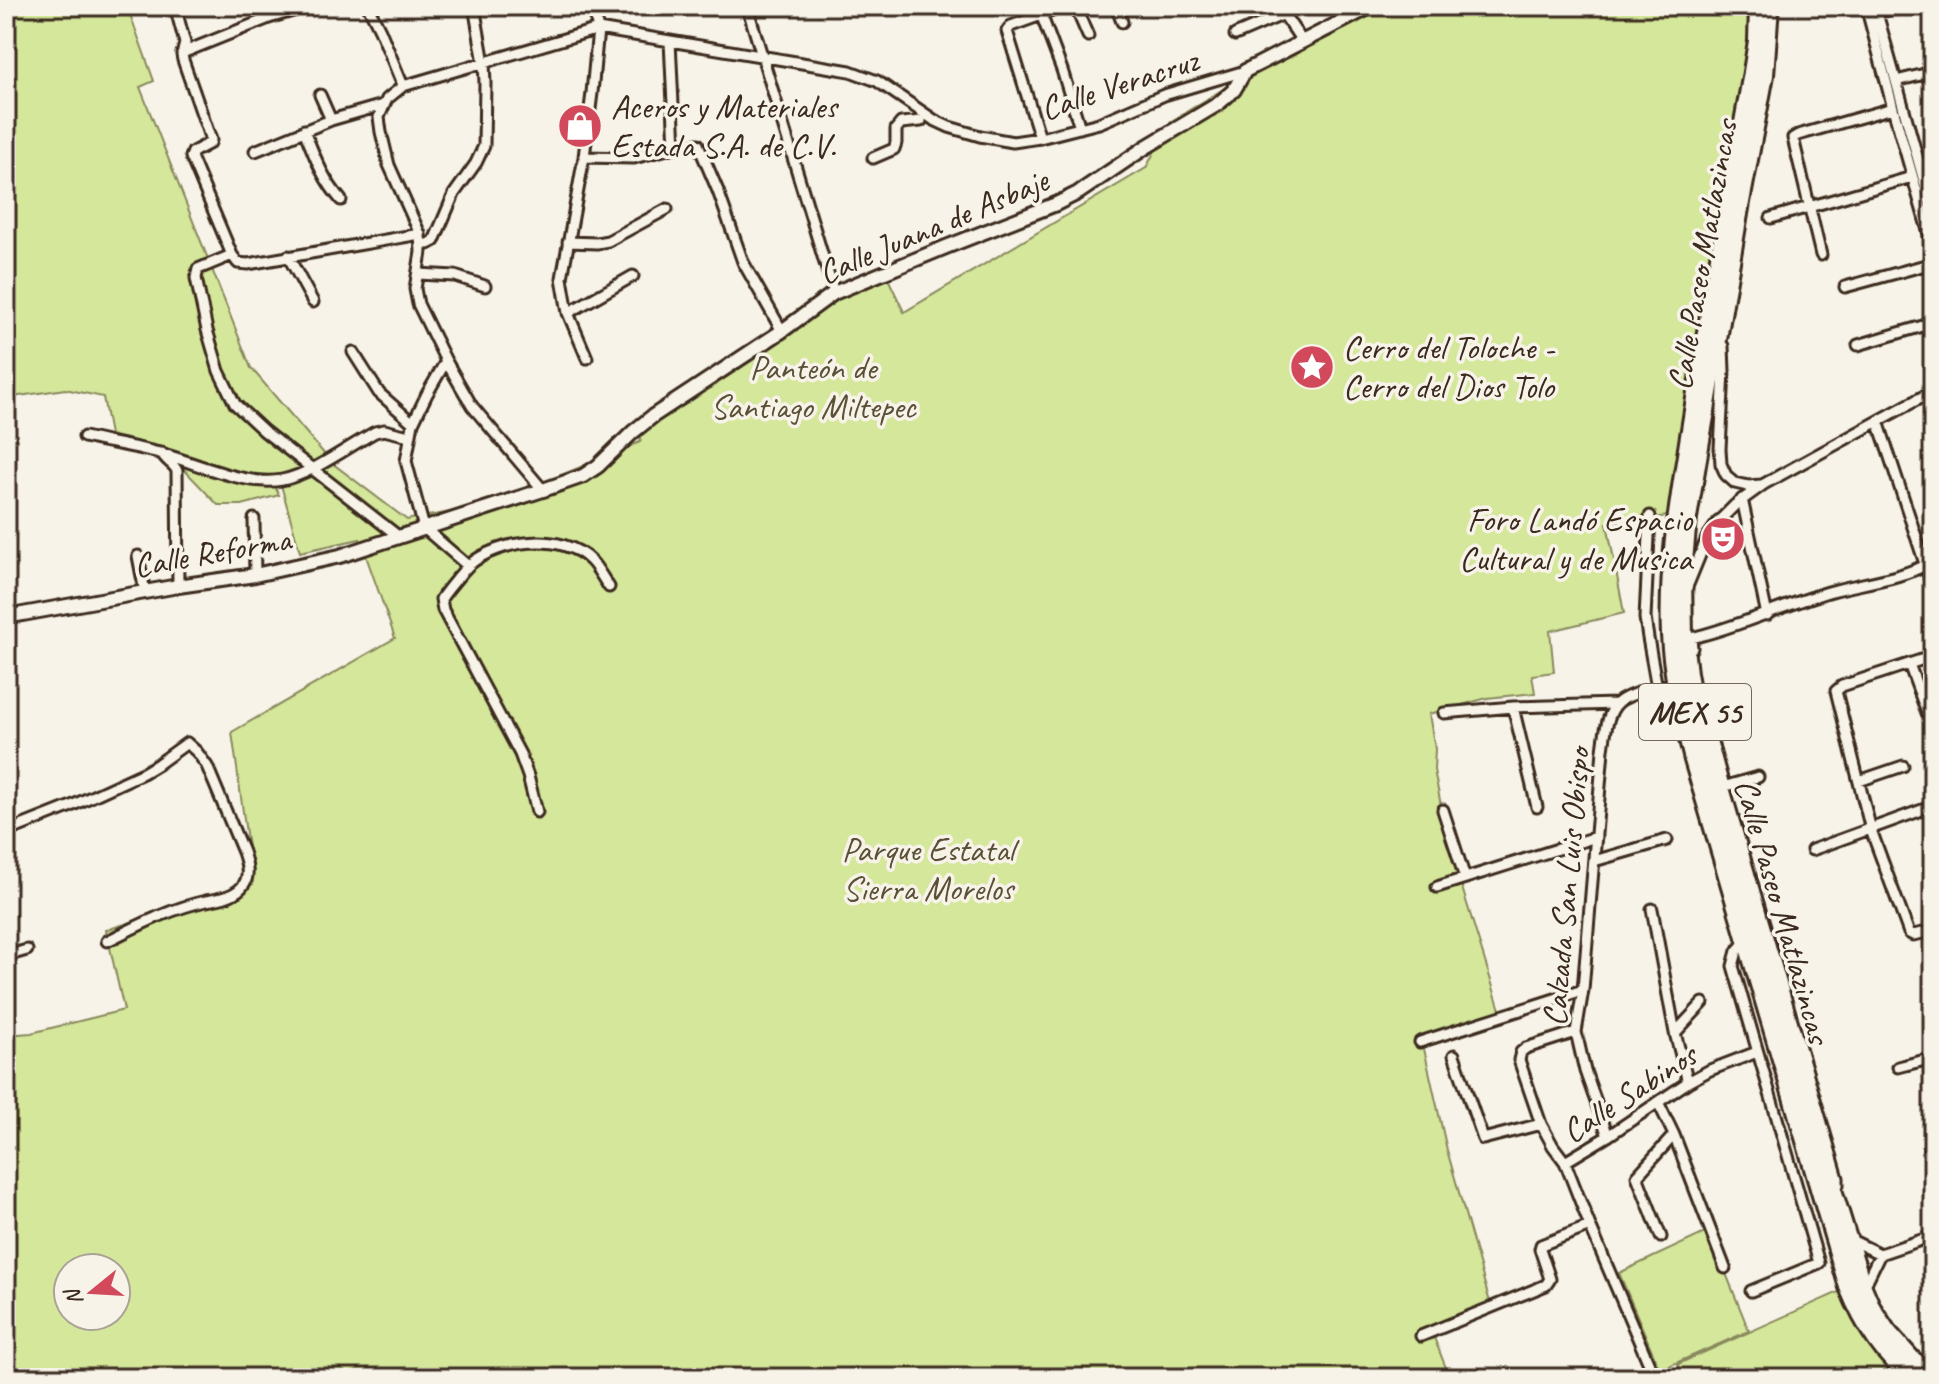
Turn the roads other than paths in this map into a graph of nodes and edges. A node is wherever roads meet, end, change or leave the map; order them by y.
1 (175, 6) edge
2 (310, 6) edge
3 (368, 6) edge
4 (474, 6) edge
5 (592, 6) edge
6 (747, 6) edge
7 (1066, 6) edge
8 (1075, 6) edge
9 (1116, 6) edge
10 (1372, 6) edge
11 (1758, 6) edge
12 (1770, 6) edge
13 (1866, 6) edge
14 (1913, 6) edge
15 (1876, 9) edge
16 (1040, 10) edge
17 (1122, 22) dead end
18 (598, 29) junction
19 (1235, 35) dead end
20 (1088, 36) dead end
21 (670, 41) junction
22 (1302, 41) junction
23 (182, 53) junction
24 (764, 56) junction
25 (484, 63) junction
26 (1245, 71) junction
27 (1933, 72) edge
28 (1896, 81) junction
29 (403, 86) junction
30 (320, 95) dead end
31 (383, 105) junction
32 (1893, 108) junction
33 (331, 120) junction
34 (921, 121) dead end
35 (1080, 128) junction
36 (304, 130) junction
37 (1040, 138) junction
38 (675, 147) junction
39 (255, 151) dead end
40 (584, 157) junction
41 (873, 158) dead end
42 (1933, 171) edge
43 (1917, 176) junction
44 (1735, 199) junction
45 (341, 200) dead end
46 (1809, 207) junction
47 (667, 209) dead end
48 (1933, 213) edge
49 (1771, 218) dead end
50 (421, 239) junction
51 (568, 242) junction
52 (1933, 248) edge
53 (232, 255) junction
54 (1821, 255) dead end
55 (288, 256) junction
56 (1933, 263) edge
57 (418, 274) junction
58 (633, 276) dead end
59 (485, 286) dead end
60 (1845, 287) dead end
61 (834, 293) junction
62 (313, 302) dead end
63 (568, 313) junction
64 (1933, 323) edge
65 (1721, 324) junction
66 (782, 331) junction
67 (1858, 345) dead end
68 (353, 352) dead end
69 (587, 358) dead end
70 (446, 361) junction
71 (1933, 391) edge
72 (1878, 421) junction
73 (413, 423) junction
74 (409, 436) junction
75 (84, 437) dead end
76 (162, 453) junction
77 (312, 469) junction
78 (1764, 484) junction
79 (543, 490) junction
80 (1742, 499) junction
81 (1650, 516) dead end
82 (254, 519) dead end
83 (424, 528) junction
84 (398, 536) junction
85 (138, 556) dead end
86 (1929, 563) edge
87 (468, 566) junction
88 (255, 575) junction
89 (178, 586) junction
90 (609, 587) dead end
91 (1933, 588) edge
92 (145, 592) junction
93 (1683, 598) junction
94 (1767, 615) junction
95 (6, 617) edge
96 (1933, 656) edge
97 (1909, 664) junction
98 (1675, 683) junction
99 (1657, 688) junction
100 (1616, 704) junction
101 (1513, 707) junction
102 (1444, 713) dead end
103 (1927, 713) dead end
104 (1903, 766) dead end
105 (1758, 777) dead end
106 (1859, 781) junction
107 (1720, 787) junction
108 (1933, 806) edge
109 (1537, 807) dead end
110 (1443, 810) dead end
111 (537, 812) dead end
112 (1871, 830) junction
113 (6, 832) edge
114 (1596, 837) junction
115 (1723, 839) junction
116 (1667, 840) dead end
117 (1812, 850) dead end
118 (1594, 861) junction
119 (1465, 878) junction
120 (1437, 887) dead end
121 (1652, 909) dead end
122 (1933, 931) edge
123 (107, 941) dead end
124 (1746, 941) junction
125 (27, 950) dead end
126 (6, 956) edge
127 (1583, 990) junction
128 (1703, 1003) dead end
129 (1576, 1032) junction
130 (1675, 1033) junction
131 (1420, 1042) dead end
132 (1757, 1052) junction
133 (1454, 1055) dead end
134 (1933, 1058) edge
135 (1898, 1067) dead end
136 (1688, 1082) junction
137 (1659, 1104) junction
138 (1797, 1115) junction
139 (1541, 1124) junction
140 (1674, 1135) junction
141 (1608, 1136) junction
142 (1782, 1137) junction
143 (1565, 1162) junction
144 (1834, 1193) junction
145 (1590, 1226) junction
146 (1933, 1236) edge
147 (1661, 1237) dead end
148 (1847, 1238) junction
149 (1880, 1254) junction
150 (1725, 1268) dead end
151 (1863, 1287) junction
152 (1751, 1291) dead end
153 (1421, 1336) dead end
154 (1933, 1375) edge
155 (1655, 1378) edge
156 (1912, 1378) edge

1 - 23 street
2 - 23 street
3 - 29 street
4 - 25 street
5 - 18 street
6 - 24 street
7 - 16 street
8 - 20 street
9 - 17 street
10 - 22 street, Calle Juana de Asbaje
11 - 44 highway, Calle Paseo Matlazincas / MEX 55
12 - 44 highway, Calle Paseo Matlazincas / MEX 55
13 - 32 street
14 - 15 street
15 - 28 street
16 - 35 street
16 - 37 street
18 - 21 street, Calle Veracruz
18 - 25 street
18 - 40 street
19 - 22 street
21 - 24 street, Calle Veracruz
21 - 38 street
22 - 26 street, Calle Juana de Asbaje
23 - 53 street
24 - 37 street, Calle Veracruz
24 - 61 street
25 - 29 street
25 - 50 street
26 - 35 street, Calle Veracruz
26 - 61 street, Calle Juana de Asbaje
27 - 28 street
28 - 43 street
29 - 31 street
30 - 33 street
31 - 33 street
31 - 50 street
32 - 43 street
32 - 46 street
33 - 36 street
34 - 41 street
35 - 37 street, Calle Veracruz
36 - 39 street
36 - 45 street
38 - 40 street
38 - 66 street
40 - 51 street
42 - 43 street
43 - 46 street
43 - 48 street
43 - 52 street
44 - 65 highway, Calle Paseo Matlazincas / MEX 55
44 - 98 highway, Calle Paseo Matlazincas / MEX 55
46 - 49 street
46 - 54 street
47 - 51 street
50 - 55 street
50 - 57 street
51 - 63 street
53 - 55 street
53 - 77 street
55 - 62 street
56 - 60 street
57 - 59 street
57 - 70 street
58 - 63 street
61 - 66 street, Calle Juana de Asbaje
63 - 69 street
64 - 67 street
65 - 78 street
65 - 93 highway, Calle Paseo Matlazincas / MEX 55
66 - 79 street, Calle Juana de Asbaje
68 - 73 street
70 - 73 street
70 - 79 street
71 - 72 street
72 - 78 street
72 - 86 street
73 - 74 street
74 - 77 street
74 - 83 street
75 - 76 street
76 - 77 street
76 - 89 street
77 - 84 street
78 - 80 street
79 - 83 street, Calle Juana de Asbaje
80 - 93 street
80 - 94 street
81 - 99 street
82 - 88 street
83 - 84 street, Calle Reforma
83 - 87 street
84 - 88 street, Calle Reforma
85 - 92 street
86 - 91 street
86 - 94 street
87 - 90 street
87 - 111 street
88 - 89 street, Calle Reforma
89 - 92 street, Calle Reforma
92 - 95 street, Calle Reforma
93 - 107 highway, Calle Paseo Matlazincas / MEX 55
94 - 107 street
96 - 97 street
97 - 103 street
97 - 106 street
98 - 99 street, Calzada San Luis Obispo
98 - 115 highway, Calle Paseo Matlazincas / MEX 55
99 - 100 street, Calzada San Luis Obispo
100 - 101 street
100 - 114 street, Calzada San Luis Obispo
101 - 102 street
101 - 109 street
104 - 106 street
105 - 107 street
106 - 112 street
107 - 115 highway, Calle Paseo Matlazincas / MEX 55
107 - 144 street
108 - 112 street
110 - 119 street
112 - 117 street
112 - 122 street
113 - 123 street
114 - 118 street, Calzada San Luis Obispo
114 - 119 street
115 - 124 highway, Calle Paseo Matlazincas / MEX 55
115 - 144 highway, Calle Paseo Matlazincas / MEX 55
116 - 118 street
118 - 127 street, Calzada San Luis Obispo
119 - 120 street
121 - 130 street
124 - 132 street
124 - 138 highway, Calle Paseo Matlazincas / MEX 55
125 - 126 street
127 - 129 street, Calzada San Luis Obispo
127 - 131 street
128 - 130 street
129 - 139 street
129 - 141 street, Calzada San Luis Obispo
130 - 136 street
132 - 136 street, Calle Sabinos
132 - 142 street
133 - 139 street
134 - 135 street
136 - 137 street, Calle Sabinos
137 - 140 street
137 - 141 street, Calle Sabinos
138 - 142 street
138 - 156 highway, Calle Paseo Matlazincas / MEX 55
139 - 143 street
140 - 147 street
140 - 150 street
141 - 143 street, Calle Sabinos
142 - 152 street
143 - 145 street, Calle Sabinos
144 - 148 highway, Calle Paseo Matlazincas / MEX 55
145 - 153 street
145 - 155 street, Calle Sabinos
146 - 149 street
148 - 149 street
148 - 151 highway, Calle Paseo Matlazincas / MEX 55
149 - 151 street
151 - 154 highway, Calle Paseo Matlazincas / MEX 55

